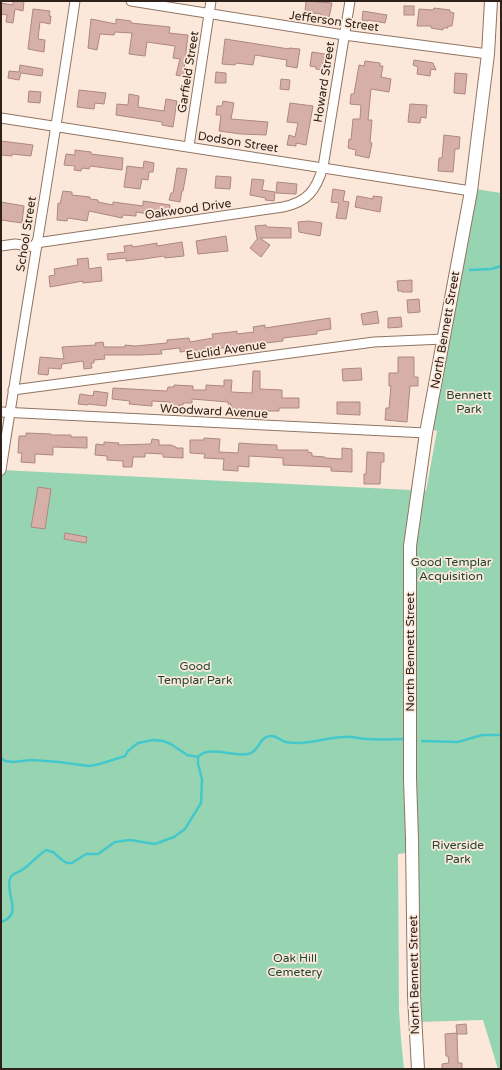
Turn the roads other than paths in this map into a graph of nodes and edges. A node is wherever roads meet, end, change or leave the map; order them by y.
1 (75, 1) edge
2 (131, 1) edge
3 (211, 1) edge
4 (350, 1) edge
5 (491, 1) edge
6 (210, 13) junction
7 (344, 35) junction
8 (488, 54) junction
9 (1, 118) edge
10 (56, 126) junction
11 (188, 146) junction
12 (322, 167) junction
13 (471, 191) junction
14 (1, 242) edge
15 (15, 244) junction
16 (36, 245) junction
17 (1, 246) edge
18 (444, 339) junction
19 (13, 390) junction
20 (5, 412) edge
21 (426, 433) junction
22 (1, 470) edge
23 (418, 1069) edge

1 - 10 street, School Street
2 - 6 street, Jefferson Street
3 - 6 street, Garfield Street
4 - 7 street, Howard Street
5 - 8 main road, North Bennett Street
6 - 7 street, Jefferson Street
6 - 11 street, Garfield Street
7 - 8 street, Jefferson Street
7 - 12 street, Howard Street
8 - 13 main road, North Bennett Street
9 - 10 street, Dodson Street
10 - 11 street, Dodson Street
10 - 16 street, School Street
11 - 12 street, Dodson Street
12 - 13 street, Dodson Street
12 - 16 street, Oakwood Drive
13 - 18 main road, North Bennett Street
14 - 15 street
15 - 16 street, Oakwood Drive
15 - 17 street, Oakwood Drive
16 - 19 street, School Street
18 - 19 street, Euclid Avenue
18 - 21 main road, North Bennett Street
19 - 20 street, School Street
20 - 21 street, Woodward Avenue
20 - 22 street, School Street
21 - 23 main road, North Bennett Street

